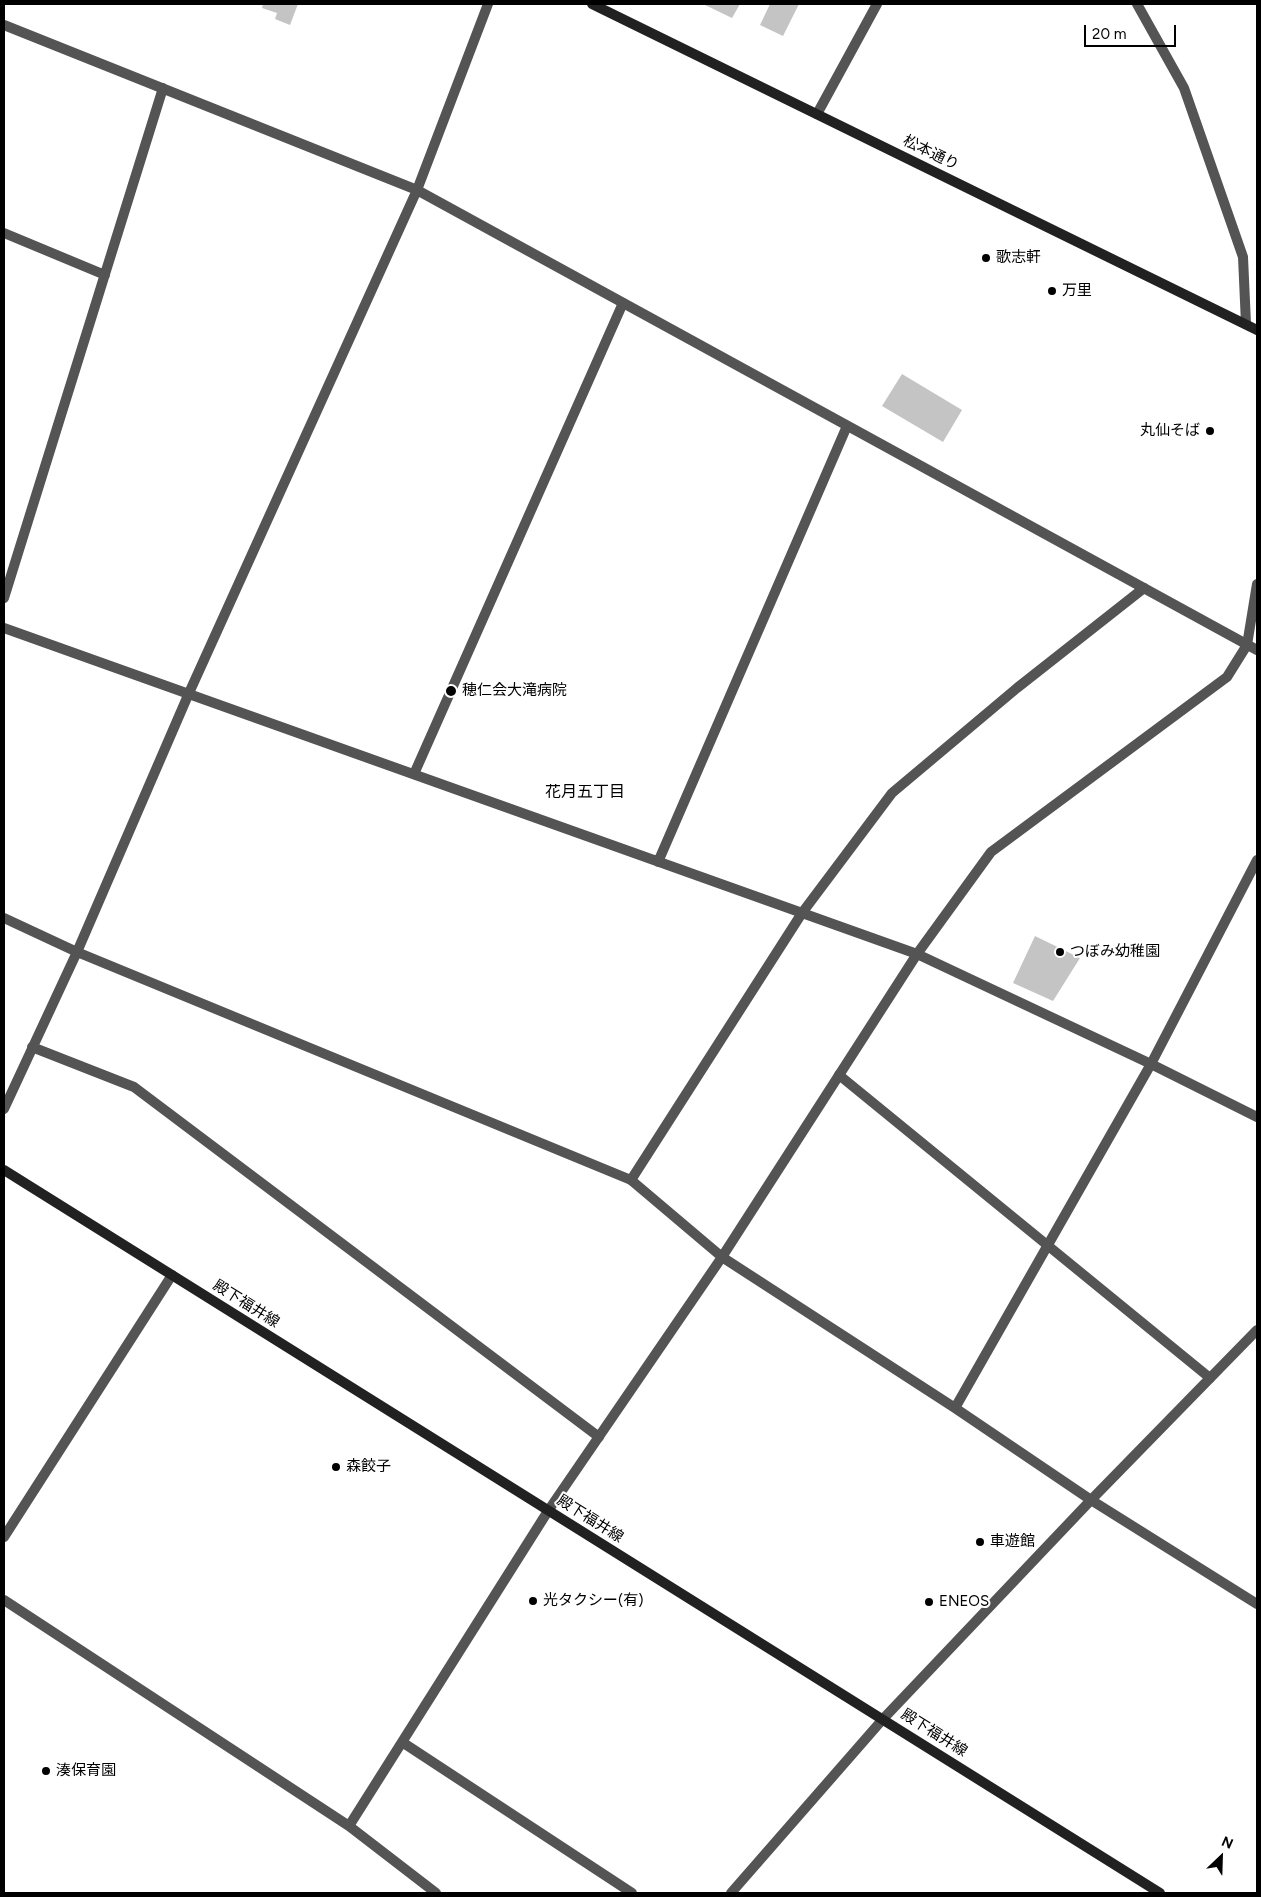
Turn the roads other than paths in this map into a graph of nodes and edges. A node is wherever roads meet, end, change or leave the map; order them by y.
1 (488, 4) edge
2 (592, 4) edge
3 (877, 4) edge
4 (1137, 4) edge
5 (4, 25) edge
6 (163, 88) junction
7 (818, 114) junction
8 (417, 190) junction
9 (4, 233) edge
10 (105, 274) junction
11 (624, 303) junction
12 (1246, 324) junction
13 (1257, 330) edge
14 (848, 426) junction
15 (1257, 584) edge
16 (1144, 588) junction
17 (4, 598) edge
18 (4, 628) edge
19 (1247, 644) junction
20 (1257, 650) edge
21 (189, 693) junction
22 (414, 774) junction
23 (1257, 860) edge
24 (658, 862) junction
25 (802, 913) junction
26 (4, 918) edge
27 (77, 952) junction
28 (917, 954) junction
29 (32, 1047) junction
30 (1151, 1064) junction
31 (839, 1075) junction
32 (4, 1109) edge
33 (1257, 1117) edge
34 (4, 1170) edge
35 (631, 1180) junction
36 (1047, 1246) junction
37 (722, 1257) junction
38 (172, 1276) junction
39 (1257, 1330) edge
40 (1210, 1378) junction
41 (955, 1408) junction
42 (599, 1437) junction
43 (1091, 1500) junction
44 (548, 1510) junction
45 (4, 1538) edge
46 (4, 1600) edge
47 (1257, 1604) edge
48 (883, 1719) junction
49 (402, 1742) junction
50 (349, 1826) junction
51 (436, 1893) edge
52 (632, 1893) edge
53 (731, 1893) edge
54 (1160, 1893) edge

1 - 8 street
2 - 7 main road, 松本通り
3 - 7 street
4 - 12 street
5 - 6 street
6 - 8 street
6 - 10 street
7 - 12 main road, 松本通り
8 - 11 street
8 - 21 street
9 - 10 street
10 - 17 street
11 - 14 street
11 - 22 street
12 - 13 main road, 松本通り
14 - 16 street
14 - 24 street
15 - 19 street
16 - 19 street
16 - 25 street
18 - 21 street
19 - 20 street
19 - 28 street
21 - 22 street
21 - 27 street
22 - 24 street
23 - 30 street
24 - 25 street
25 - 28 street
25 - 35 street
26 - 27 street
27 - 29 street
27 - 35 street
28 - 30 street
28 - 31 street
29 - 32 street
29 - 42 street
30 - 33 street
30 - 36 street
31 - 36 street
31 - 37 street
34 - 38 main road, 殿下福井線
35 - 37 street
36 - 40 street
36 - 41 street
37 - 41 street
37 - 42 street
38 - 44 main road, 殿下福井線
38 - 45 street
39 - 40 street
40 - 43 street
41 - 43 street
42 - 44 street
43 - 47 street
43 - 48 street
44 - 48 main road, 殿下福井線
44 - 49 street
46 - 50 street
48 - 53 street
48 - 54 main road, 殿下福井線
49 - 50 street
49 - 52 street
50 - 51 street

